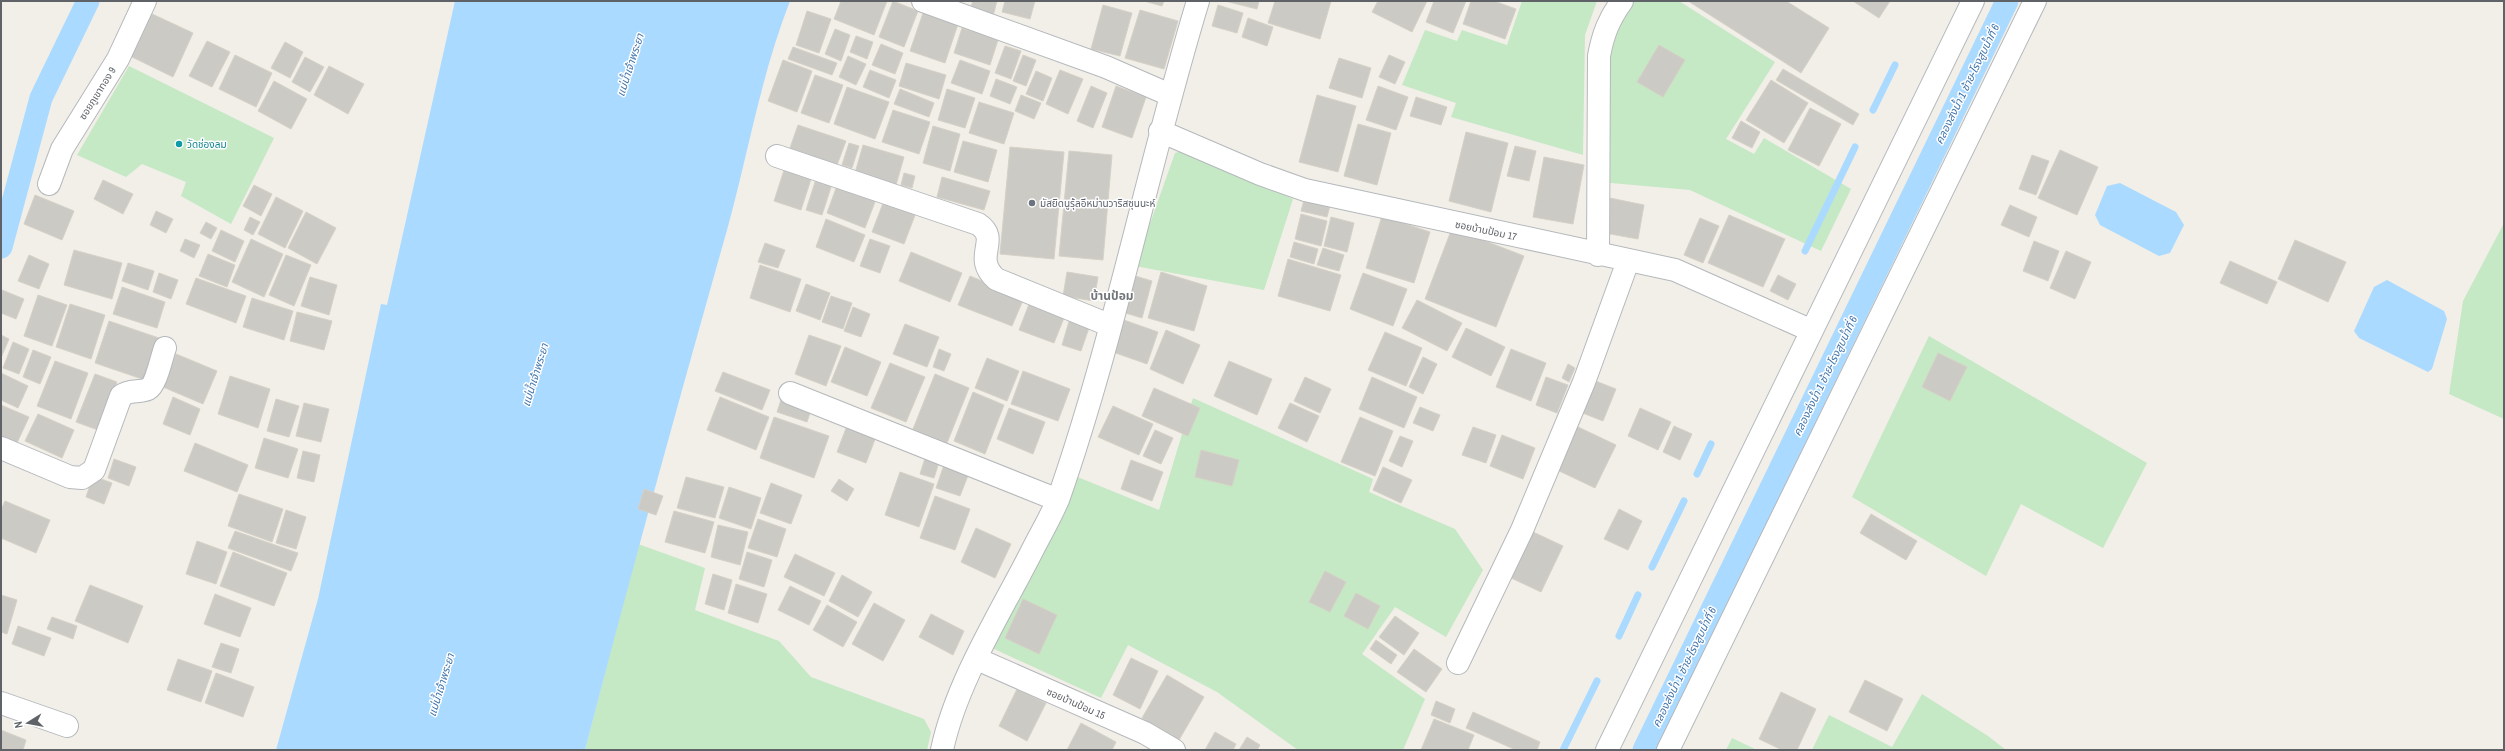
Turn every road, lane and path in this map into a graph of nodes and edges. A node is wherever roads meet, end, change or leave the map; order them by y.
1 (145, 1) edge
2 (923, 1) edge
3 (1198, 1) edge
4 (1622, 1) edge
5 (1973, 1) edge
6 (2035, 1) edge
7 (1170, 95) junction
8 (1160, 131) junction
9 (777, 156) dead end
10 (49, 184) dead end
11 (1598, 255) junction
12 (1628, 261) junction
13 (1109, 325) junction
14 (1810, 330) junction
15 (165, 348) dead end
16 (790, 393) dead end
17 (1, 448) edge
18 (1058, 500) junction
19 (977, 659) junction
20 (1458, 663) dead end
21 (1, 703) edge
22 (67, 726) dead end
23 (942, 750) edge
24 (1174, 750) edge
25 (1607, 750) edge
26 (1668, 750) edge

1 - 10 street, ซอยภูเขาทอง 9
2 - 7 street
3 - 7 street
4 - 11 street
5 - 14 street
6 - 26 street
7 - 8 street
8 - 11 street, ซอยบ้านป้อม 17
8 - 13 street
9 - 13 street
11 - 12 street, ซอยบ้านป้อม 17
12 - 14 street, ซอยบ้านป้อม 17
12 - 20 street
13 - 18 street
14 - 25 street
15 - 17 street
16 - 18 street
18 - 19 street
19 - 23 street
19 - 24 street, ซอยบ้านป้อม 15
21 - 22 street

